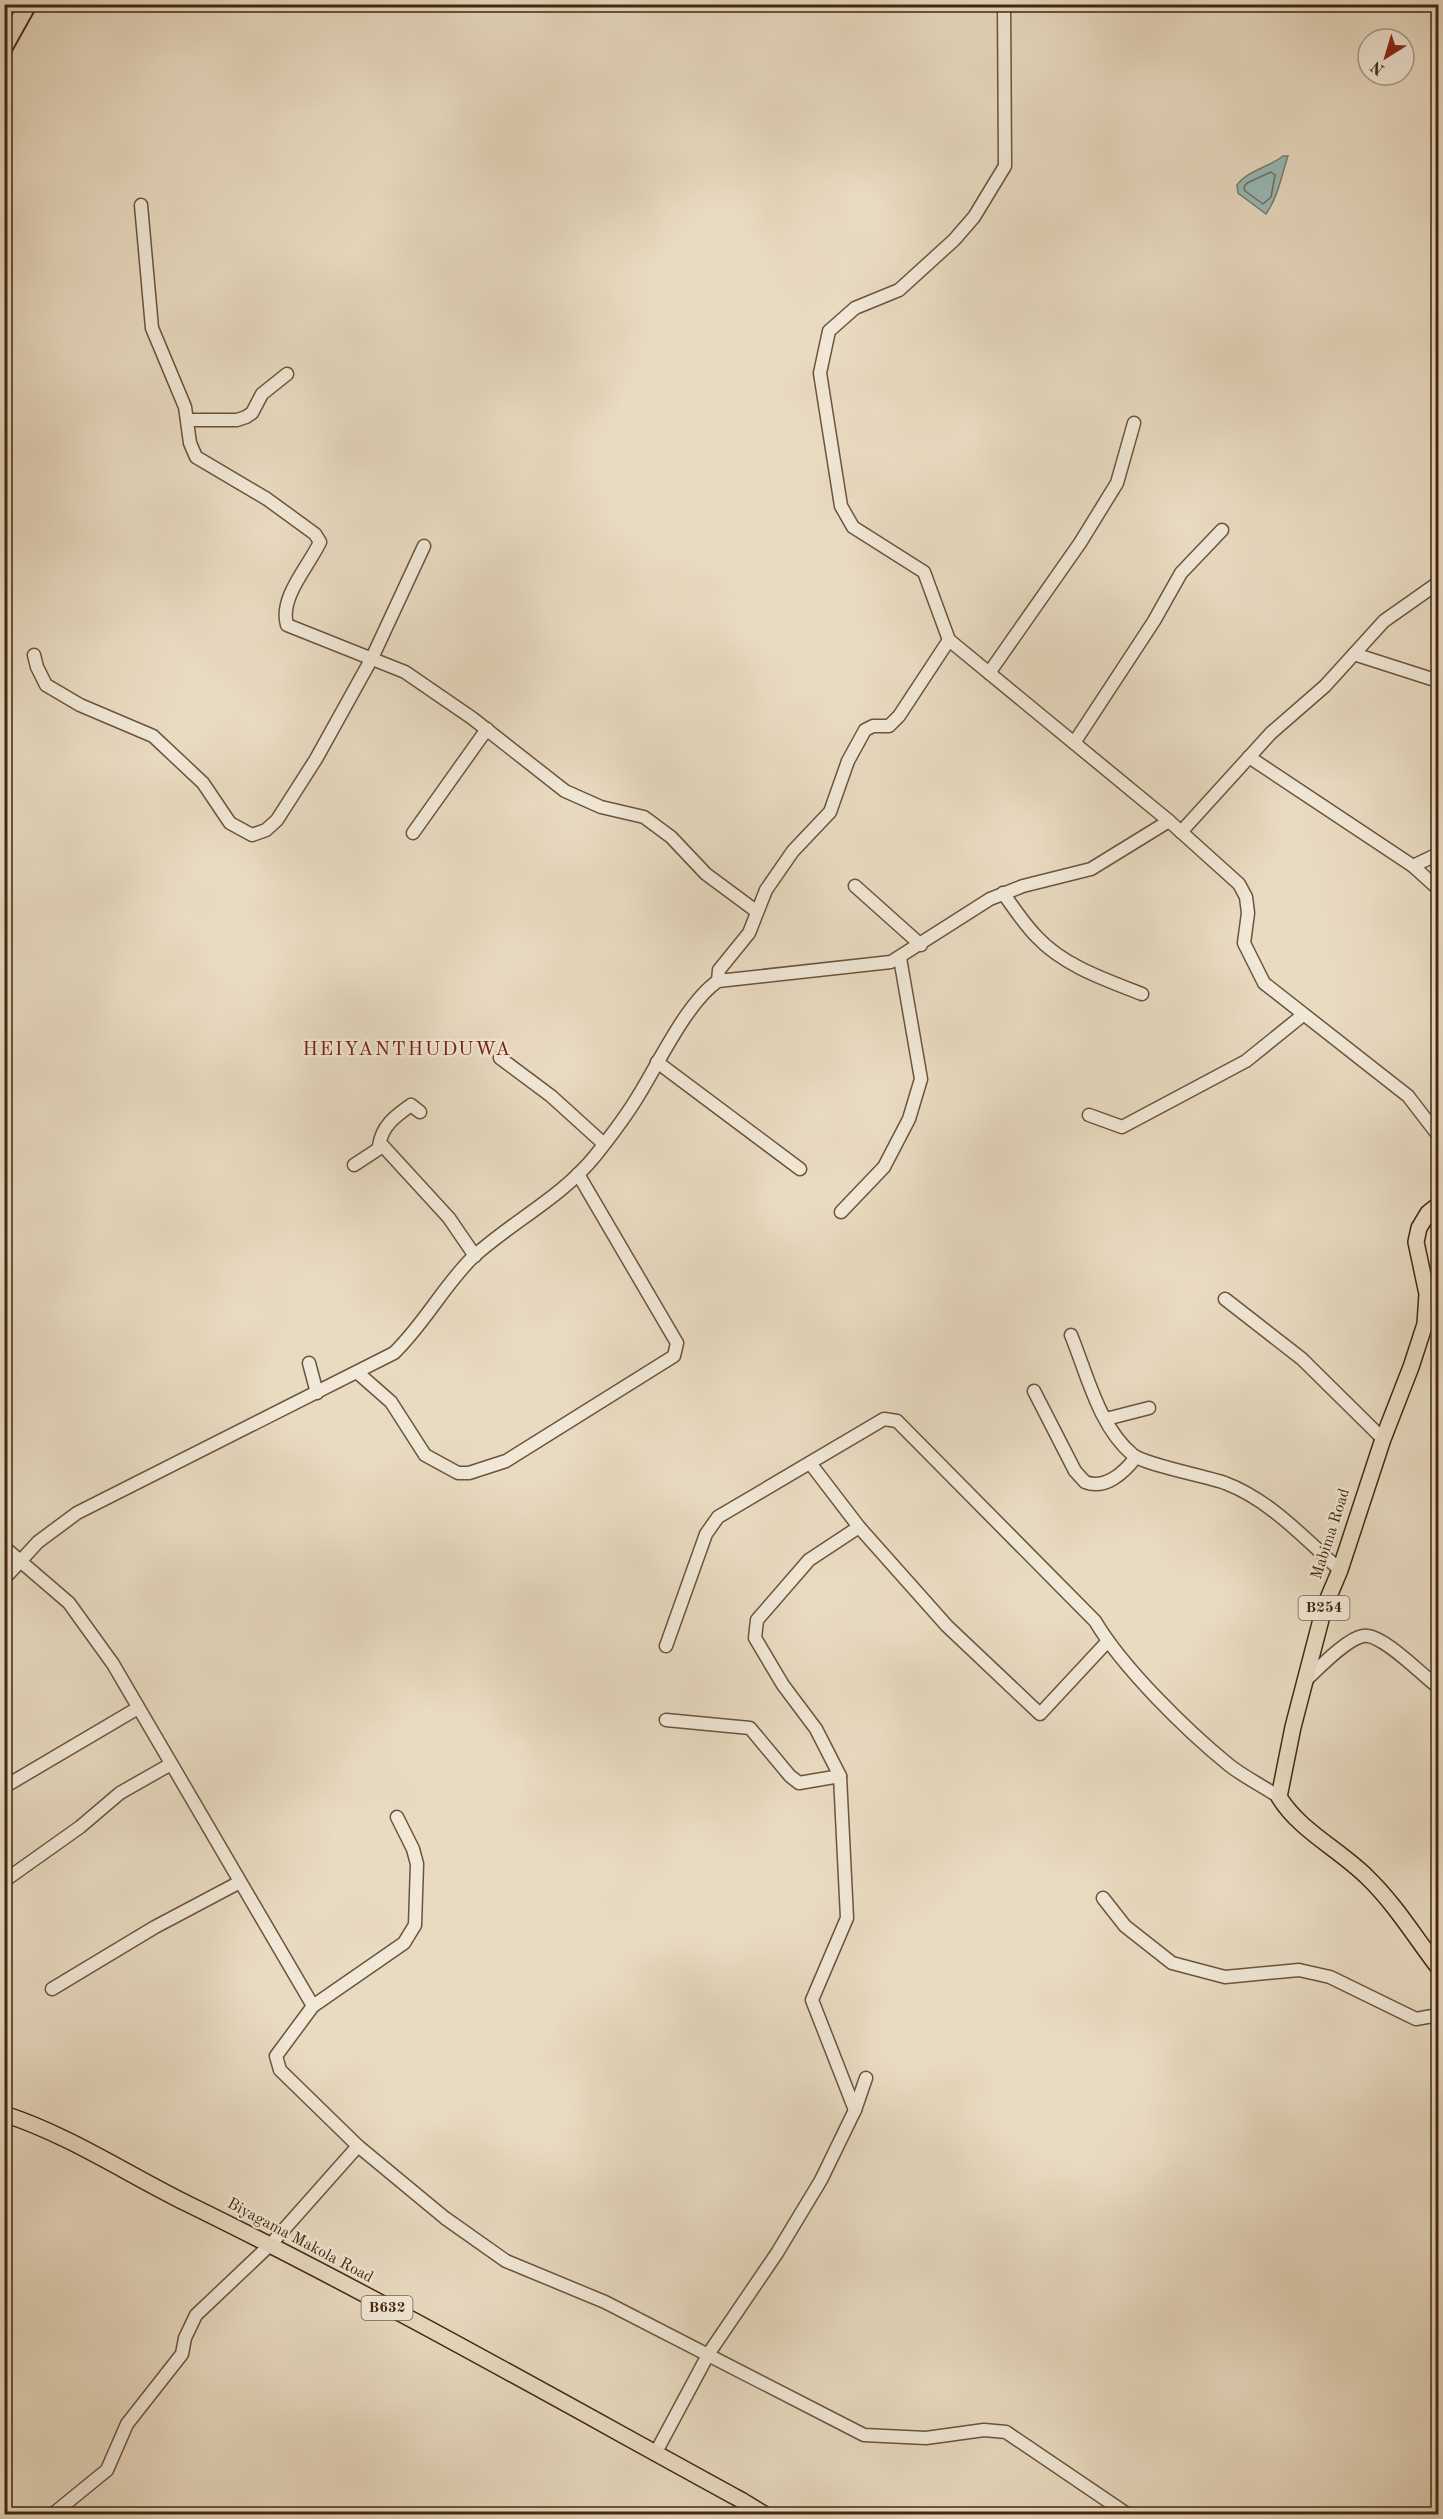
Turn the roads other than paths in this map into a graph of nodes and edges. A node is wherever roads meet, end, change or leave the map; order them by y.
1 (28, 4) edge
2 (1004, 4) edge
3 (4, 47) edge
4 (141, 205) dead end
5 (287, 374) dead end
6 (188, 420) junction
7 (1134, 423) dead end
8 (1222, 530) dead end
9 (424, 546) dead end
10 (1438, 583) edge
11 (949, 640) junction
12 (1354, 654) junction
13 (34, 655) dead end
14 (372, 658) junction
15 (989, 673) junction
16 (1438, 681) edge
17 (487, 729) junction
18 (1074, 743) junction
19 (1249, 757) junction
20 (1169, 822) junction
21 (1181, 832) junction
22 (413, 833) dead end
23 (1438, 854) edge
24 (1413, 866) junction
25 (855, 886) dead end
26 (1435, 886) dead end
27 (1003, 893) junction
28 (756, 911) junction
29 (921, 945) junction
30 (900, 958) junction
31 (718, 981) junction
32 (1142, 994) dead end
33 (1304, 1015) junction
34 (500, 1058) dead end
35 (657, 1062) junction
36 (420, 1112) dead end
37 (1089, 1115) dead end
38 (1438, 1135) edge
39 (604, 1144) junction
40 (379, 1146) junction
41 (354, 1165) dead end
42 (800, 1169) dead end
43 (578, 1174) junction
44 (1438, 1205) edge
45 (842, 1212) dead end
46 (475, 1256) junction
47 (1225, 1299) dead end
48 (1071, 1335) dead end
49 (309, 1363) dead end
50 (358, 1373) junction
51 (1034, 1391) dead end
52 (317, 1393) junction
53 (1149, 1408) dead end
54 (1106, 1419) junction
55 (1383, 1439) junction
56 (1136, 1457) junction
57 (810, 1463) junction
58 (859, 1527) junction
59 (4, 1547) edge
60 (21, 1560) junction
61 (1341, 1570) junction
62 (4, 1579) edge
63 (1107, 1642) junction
64 (666, 1646) dead end
65 (1305, 1681) junction
66 (1438, 1687) edge
67 (138, 1708) junction
68 (666, 1720) dead end
69 (171, 1764) junction
70 (840, 1776) junction
71 (4, 1787) edge
72 (1279, 1797) junction
73 (397, 1817) dead end
74 (4, 1881) edge
75 (240, 1882) junction
76 (1103, 1898) dead end
77 (1438, 1967) edge
78 (52, 1989) dead end
79 (313, 2006) junction
80 (1438, 2015) edge
81 (866, 2078) dead end
82 (855, 2110) junction
83 (4, 2114) edge
84 (358, 2146) junction
85 (271, 2244) junction
86 (709, 2353) junction
87 (656, 2454) junction
88 (52, 2514) edge
89 (764, 2514) edge
90 (1127, 2514) edge

1 - 3 highway
2 - 11 street
4 - 6 street
5 - 6 street
6 - 14 street
7 - 15 street
8 - 18 street
9 - 14 street
10 - 12 street
11 - 15 street
11 - 28 street
12 - 16 street
12 - 19 street
13 - 14 street
14 - 17 street
15 - 18 street
17 - 22 street
17 - 28 street
18 - 20 street
19 - 21 street
19 - 24 street
20 - 21 street
20 - 27 street
21 - 33 street
23 - 24 street
24 - 26 street
25 - 29 street
27 - 29 street
27 - 32 street
28 - 31 street
29 - 30 street
30 - 31 street
30 - 45 street
31 - 35 street
33 - 37 street
33 - 38 street
34 - 39 street
35 - 39 street
35 - 42 street
36 - 40 street
39 - 43 street
40 - 41 street
40 - 46 street
43 - 46 street
43 - 50 street
44 - 55 main road, Mabima Road / B254
46 - 50 street
47 - 55 street
48 - 54 street
49 - 52 street
50 - 52 street
51 - 56 street
52 - 60 street
53 - 54 street
54 - 56 street
55 - 61 main road, Mabima Road / B254
56 - 61 street
57 - 58 street
57 - 63 street
57 - 64 street
58 - 63 street
58 - 70 street
59 - 60 street
60 - 62 street
60 - 67 street
61 - 65 main road, Mabima Road / B254
63 - 72 street
65 - 66 street
65 - 72 main road, Mabima Road / B254
67 - 69 street
67 - 71 street
68 - 70 street
69 - 74 street
69 - 75 street
70 - 82 street
72 - 77 main road
73 - 79 street
75 - 78 street
75 - 79 street
76 - 80 street
79 - 84 street
81 - 82 street
82 - 86 street
83 - 85 main road, Biyagama Makola Road / B632
84 - 85 street
84 - 86 street
85 - 87 main road, Biyagama Makola Road / B632
85 - 88 street
86 - 87 street
86 - 90 street
87 - 89 main road, Biyagama Makola Road / B632

